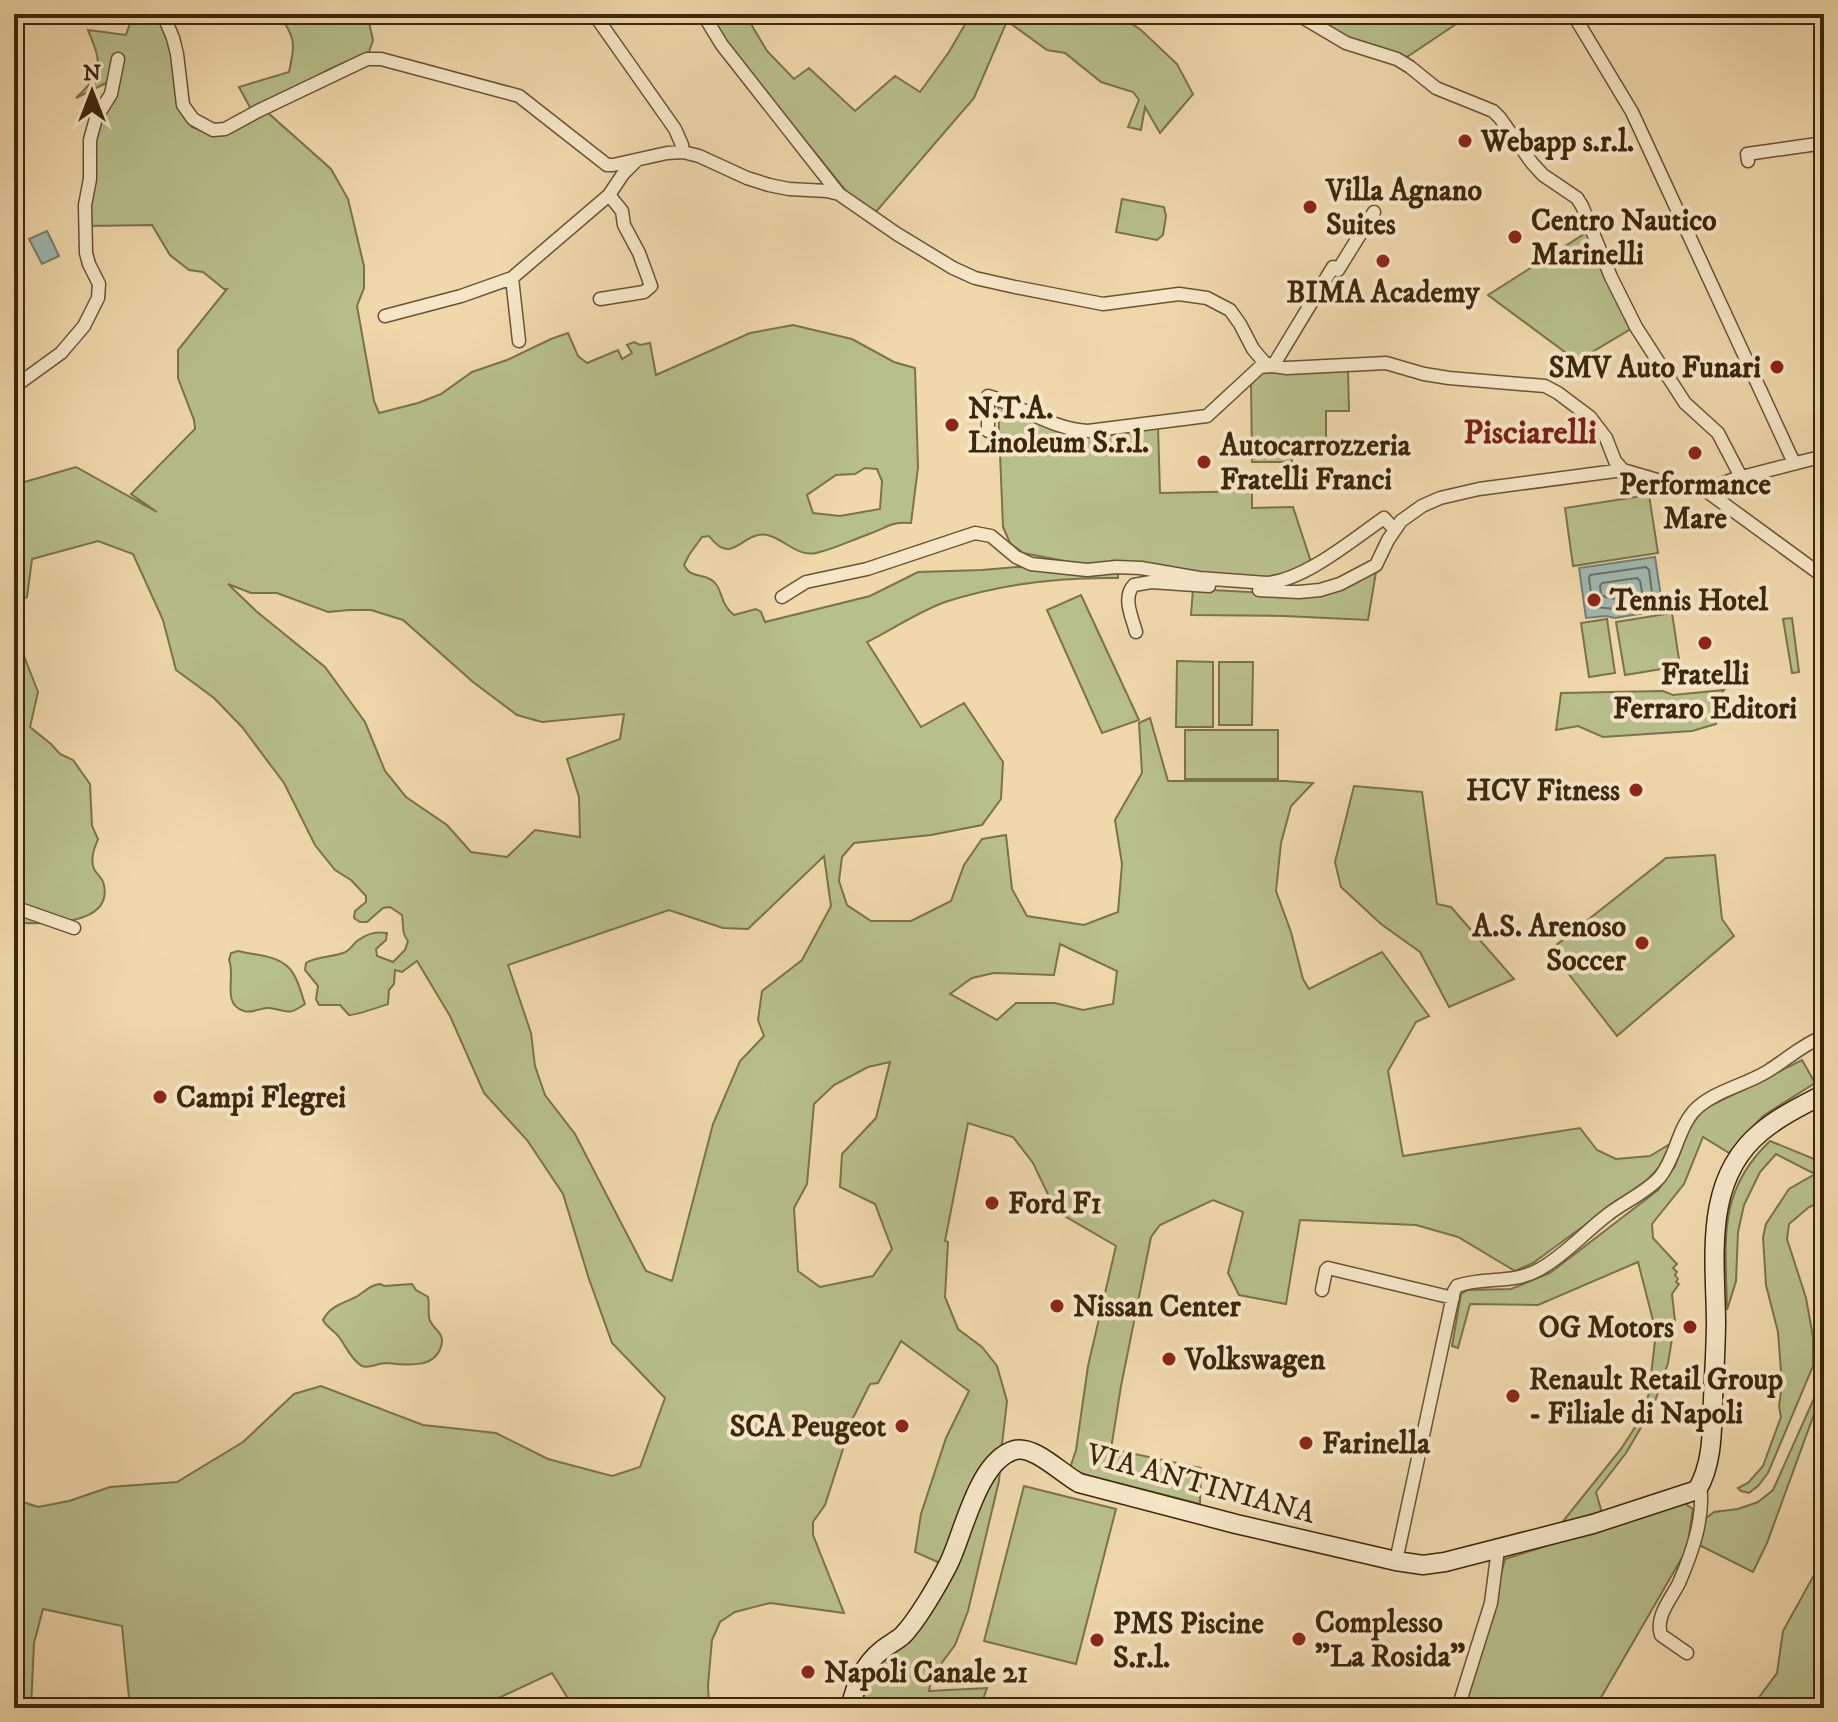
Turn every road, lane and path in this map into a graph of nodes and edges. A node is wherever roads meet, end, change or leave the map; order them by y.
1 (163, 14) edge
2 (594, 14) edge
3 (703, 14) edge
4 (1297, 14) edge
5 (1573, 14) edge
6 (118, 59) dead end
7 (1824, 143) edge
8 (683, 152) junction
9 (637, 160) junction
10 (1748, 161) dead end
11 (839, 194) junction
12 (609, 195) junction
13 (1374, 212) dead end
14 (512, 278) junction
15 (600, 299) dead end
16 (385, 316) dead end
17 (519, 341) dead end
18 (1273, 366) junction
19 (14, 387) edge
20 (988, 431) dead end
21 (1824, 456) edge
22 (1794, 463) junction
23 (1623, 470) junction
24 (1741, 477) junction
25 (1705, 490) junction
26 (1394, 529) junction
27 (1824, 577) edge
28 (782, 597) dead end
29 (1136, 632) dead end
30 (14, 907) edge
31 (74, 928) dead end
32 (1824, 1036) edge
33 (1824, 1094) edge
34 (1322, 1290) dead end
35 (1453, 1298) junction
36 (1700, 1485) junction
37 (1498, 1549) junction
38 (1396, 1561) junction
39 (1687, 1653) dead end
40 (850, 1708) edge
41 (1458, 1708) edge

1 - 9 street
2 - 8 street
3 - 11 street
4 - 24 street
5 - 22 street
6 - 19 street
7 - 10 street
8 - 9 street
8 - 11 street
9 - 12 street
11 - 18 street
12 - 14 street
12 - 15 street
13 - 18 street
14 - 16 street
14 - 17 street
18 - 20 street
18 - 23 street
21 - 22 street
22 - 24 street
23 - 25 street
23 - 26 street
24 - 25 street
25 - 27 street
26 - 28 street
26 - 29 street
30 - 31 street
32 - 35 street
33 - 36 street
34 - 35 street
35 - 38 street
36 - 37 street, VIA ANTINIANA
36 - 39 street
37 - 38 street, VIA ANTINIANA
37 - 41 street
38 - 40 street, VIA ANTINIANA

